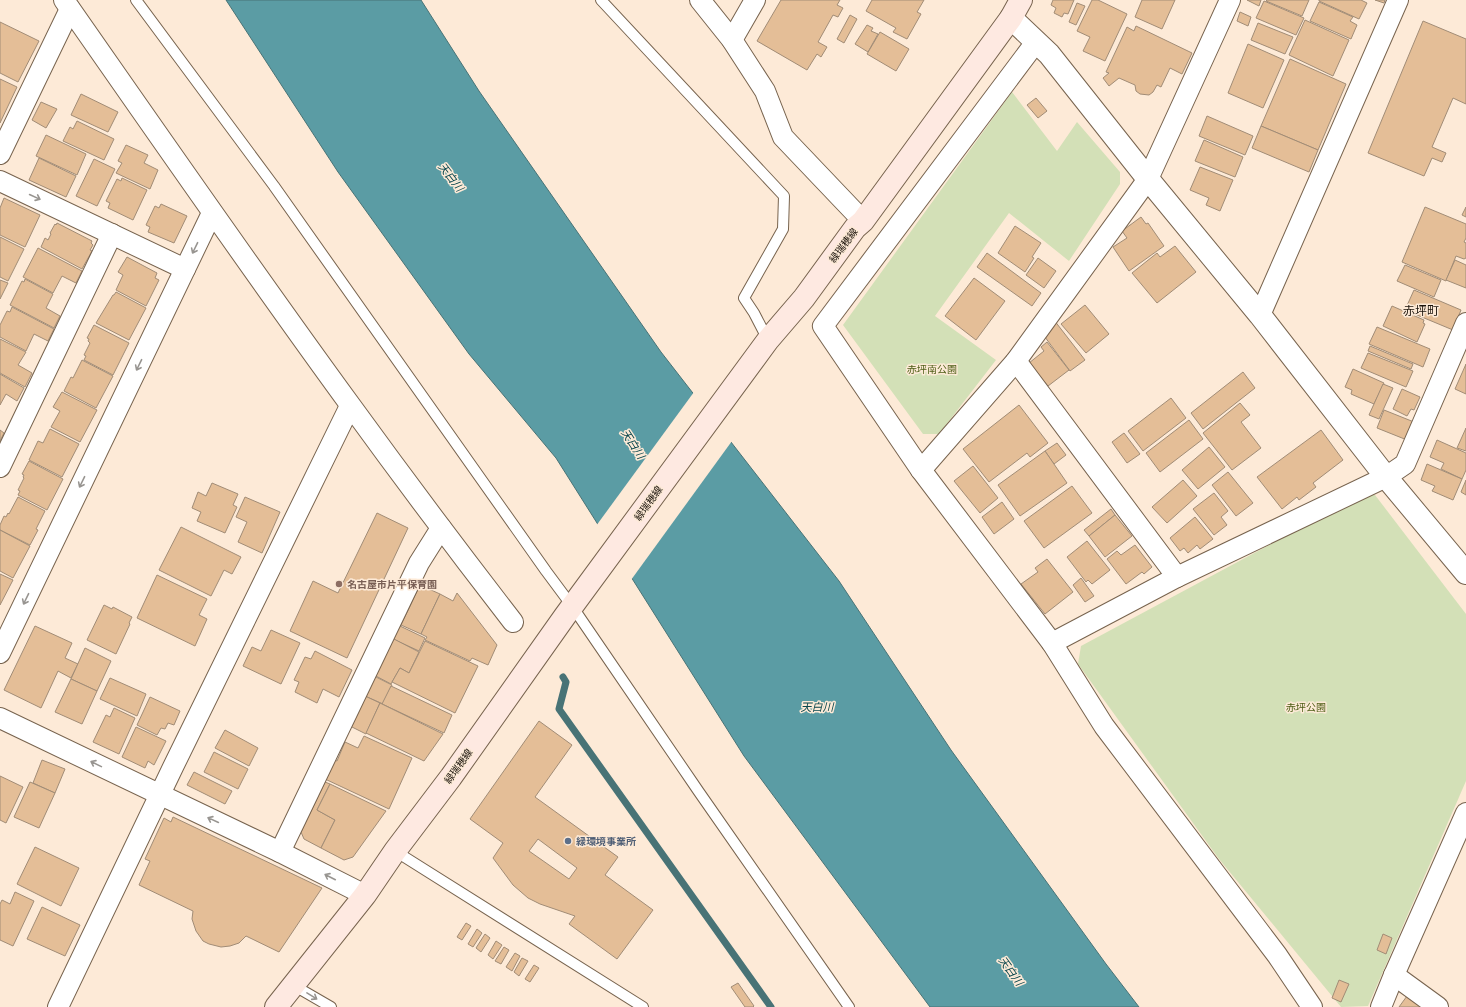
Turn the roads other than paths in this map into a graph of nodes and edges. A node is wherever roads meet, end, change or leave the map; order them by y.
1 (136, 0) edge
2 (601, 0) edge
3 (700, 0) edge
4 (755, 0) edge
5 (1230, 0) edge
6 (1398, 0) edge
7 (67, 4) edge
8 (1016, 9) edge
9 (732, 40) junction
10 (1036, 42) junction
11 (0, 154) edge
12 (1148, 179) junction
13 (0, 181) edge
14 (212, 213) junction
15 (863, 221) junction
16 (112, 234) junction
17 (185, 269) junction
18 (1260, 315) junction
19 (1466, 323) edge
20 (765, 345) junction
21 (1016, 361) junction
22 (350, 406) junction
23 (0, 467) edge
24 (921, 470) junction
25 (1386, 477) junction
26 (441, 528) junction
27 (1466, 573) edge
28 (1176, 577) junction
29 (571, 608) junction
30 (513, 622) dead end
31 (1052, 643) junction
32 (0, 653) edge
33 (0, 718) edge
34 (160, 795) junction
35 (1466, 813) edge
36 (395, 851) junction
37 (280, 852) junction
38 (365, 895) junction
39 (1394, 975) junction
40 (293, 985) junction
41 (58, 1007) edge
42 (276, 1007) edge
43 (331, 1007) edge
44 (643, 1007) edge
45 (849, 1007) edge
46 (1312, 1007) edge
47 (1381, 1007) edge
48 (1438, 1007) edge

1 - 29 lane
2 - 20 lane
3 - 9 street
4 - 9 street
5 - 12 street
6 - 18 street
7 - 11 street
7 - 14 street
8 - 10 street
8 - 15 main road, 緑瑞穂線
9 - 15 street
10 - 12 street
10 - 24 street
12 - 18 street
12 - 21 street
13 -> 16 street
14 -> 17 street
14 - 22 street
15 - 20 main road, 緑瑞穂線
16 - 17 street
16 - 23 street
17 -> 32 street
18 - 25 street
19 - 25 street
20 - 29 main road, 緑瑞穂線
21 - 24 street
21 - 28 street
22 - 26 street
22 - 34 street
24 - 31 street
25 - 27 street
25 - 28 street
26 - 30 street
26 - 37 street
28 - 31 street
29 - 36 main road, 緑瑞穂線
29 - 45 lane
31 - 46 street
34 -> 33 street
37 -> 34 street
34 - 41 street
35 - 39 street
36 - 38 main road, 緑瑞穂線
36 - 44 lane
38 -> 37 street
38 - 40 main road, 緑瑞穂線
39 - 47 street
39 - 48 street
40 - 42 main road, 緑瑞穂線
40 -> 43 lane

